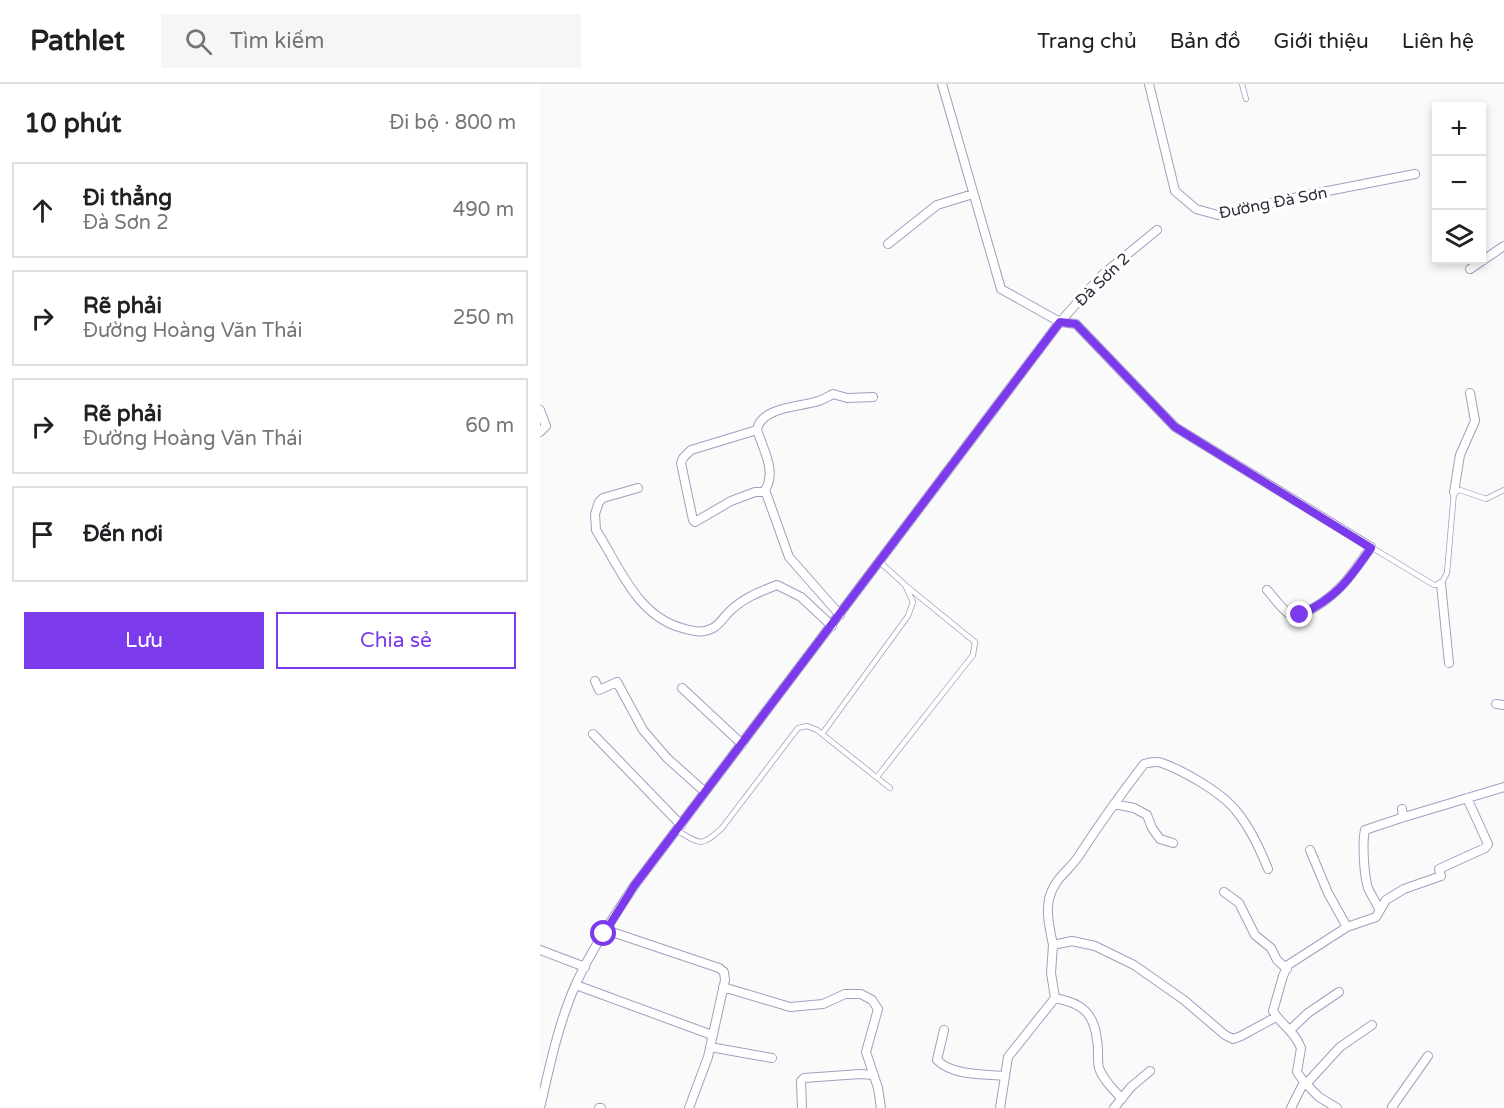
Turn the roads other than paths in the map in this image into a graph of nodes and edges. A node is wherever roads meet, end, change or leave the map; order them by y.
1 (942, 84) edge
2 (1149, 84) edge
3 (1242, 84) edge
4 (1246, 99) dead end
5 (1415, 174) dead end
6 (973, 194) junction
7 (1157, 230) dead end
8 (888, 244) dead end
9 (1504, 246) edge
10 (1470, 269) dead end
11 (1060, 322) junction
12 (1470, 393) dead end
13 (873, 398) dead end
14 (540, 410) edge
15 (757, 430) junction
16 (540, 432) edge
17 (638, 488) dead end
18 (1504, 490) edge
19 (765, 492) junction
20 (1454, 492) junction
21 (1371, 548) junction
22 (880, 562) junction
23 (1441, 584) junction
24 (905, 585) junction
25 (1267, 590) dead end
26 (840, 615) junction
27 (832, 626) junction
28 (1449, 663) dead end
29 (595, 681) dead end
30 (682, 688) dead end
31 (593, 734) dead end
32 (822, 734) junction
33 (742, 744) junction
34 (877, 777) junction
35 (1504, 787) edge
36 (890, 788) dead end
37 (705, 792) junction
38 (1467, 798) junction
39 (1114, 804) junction
40 (678, 827) junction
41 (1173, 843) dead end
42 (1310, 850) dead end
43 (1268, 870) dead end
44 (1224, 892) dead end
45 (1379, 909) junction
46 (1347, 927) junction
47 (606, 930) junction
48 (1053, 945) junction
49 (540, 950) edge
50 (585, 968) junction
51 (1287, 969) junction
52 (576, 985) junction
53 (723, 987) junction
54 (1339, 992) dead end
55 (1055, 998) junction
56 (1276, 1017) junction
57 (1372, 1025) dead end
58 (944, 1030) dead end
59 (1290, 1030) junction
60 (712, 1035) junction
61 (710, 1047) junction
62 (1428, 1056) dead end
63 (772, 1058) dead end
64 (1150, 1071) dead end
65 (874, 1075) junction
66 (1005, 1076) junction
67 (1305, 1083) junction
68 (1122, 1099) junction
69 (540, 1108) edge
70 (689, 1108) edge
71 (802, 1108) edge
72 (880, 1108) edge
73 (1000, 1108) edge
74 (1114, 1108) edge
75 (1291, 1108) edge
76 (1336, 1108) edge
77 (1393, 1108) edge

1 - 6 street
2 - 5 street, Đường Đà Sơn
3 - 4 lane
6 - 8 street
6 - 11 street
7 - 11 street, Đà Sơn 2
9 - 10 street
11 - 21 street
11 - 22 street, Đà Sơn 2
12 - 20 street
13 - 15 street
14 - 16 street
15 - 19 street
15 - 19 street
17 - 27 street
18 - 20 lane
19 - 26 street
20 - 23 lane
21 - 23 lane
21 - 25 street
22 - 24 lane
22 - 26 street, Đà Sơn 2
23 - 28 street
24 - 32 lane
24 - 34 lane
26 - 27 street, Đà Sơn 2
27 - 33 street, Đà Sơn 2
29 - 37 street
30 - 33 street
31 - 40 street
32 - 34 lane
32 - 40 lane
33 - 37 street, Đà Sơn 2
34 - 36 lane
35 - 38 street
37 - 40 street, Đà Sơn 2
38 - 45 street
38 - 45 street
39 - 41 street
39 - 43 street
39 - 48 street
40 - 47 street, Đà Sơn 2
42 - 46 street
44 - 51 street
45 - 46 street
46 - 51 street
47 - 50 street, Đà Sơn 2
47 - 53 street
48 - 55 street
48 - 56 street
49 - 50 street
50 - 52 street, Đà Sơn 2
51 - 56 street
52 - 60 street
52 - 69 street, Đà Sơn 2
53 - 60 street
53 - 65 street
54 - 59 street
55 - 66 street
55 - 68 street
56 - 59 street
57 - 67 street
58 - 66 street
59 - 67 street
60 - 61 street
61 - 63 street
61 - 70 street
62 - 77 street
64 - 68 street
65 - 71 street
65 - 72 street
66 - 73 street
67 - 75 street
67 - 76 street
68 - 74 street

